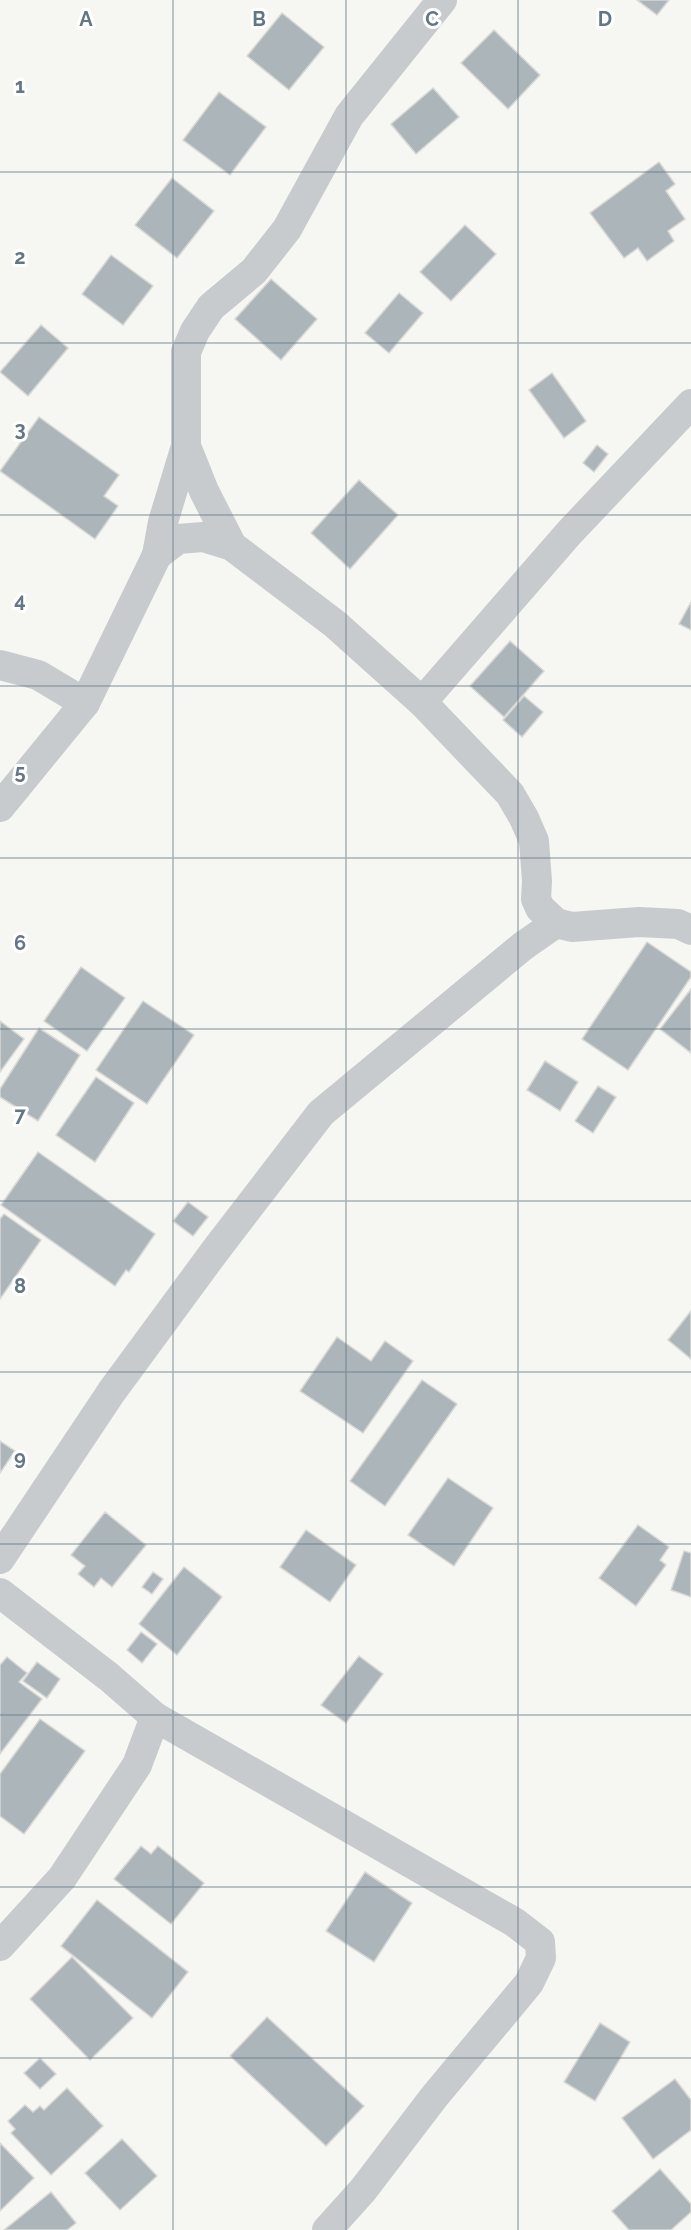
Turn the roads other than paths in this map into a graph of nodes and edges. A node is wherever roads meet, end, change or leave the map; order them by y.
1 (442, 0) edge
2 (691, 404) edge
3 (186, 446) junction
4 (232, 546) junction
5 (157, 555) junction
6 (0, 665) edge
7 (422, 702) junction
8 (85, 703) junction
9 (0, 807) edge
10 (556, 923) junction
11 (691, 930) edge
12 (0, 1559) edge
13 (0, 1593) edge
14 (155, 1717) junction
15 (0, 1946) edge
16 (327, 2230) edge

1 - 3 street
2 - 7 street
3 - 4 street
3 - 5 street
4 - 5 street
4 - 7 street
5 - 8 street
6 - 8 street
7 - 10 street
8 - 9 street
10 - 11 street
10 - 12 street
13 - 14 street
14 - 15 street
14 - 16 street

